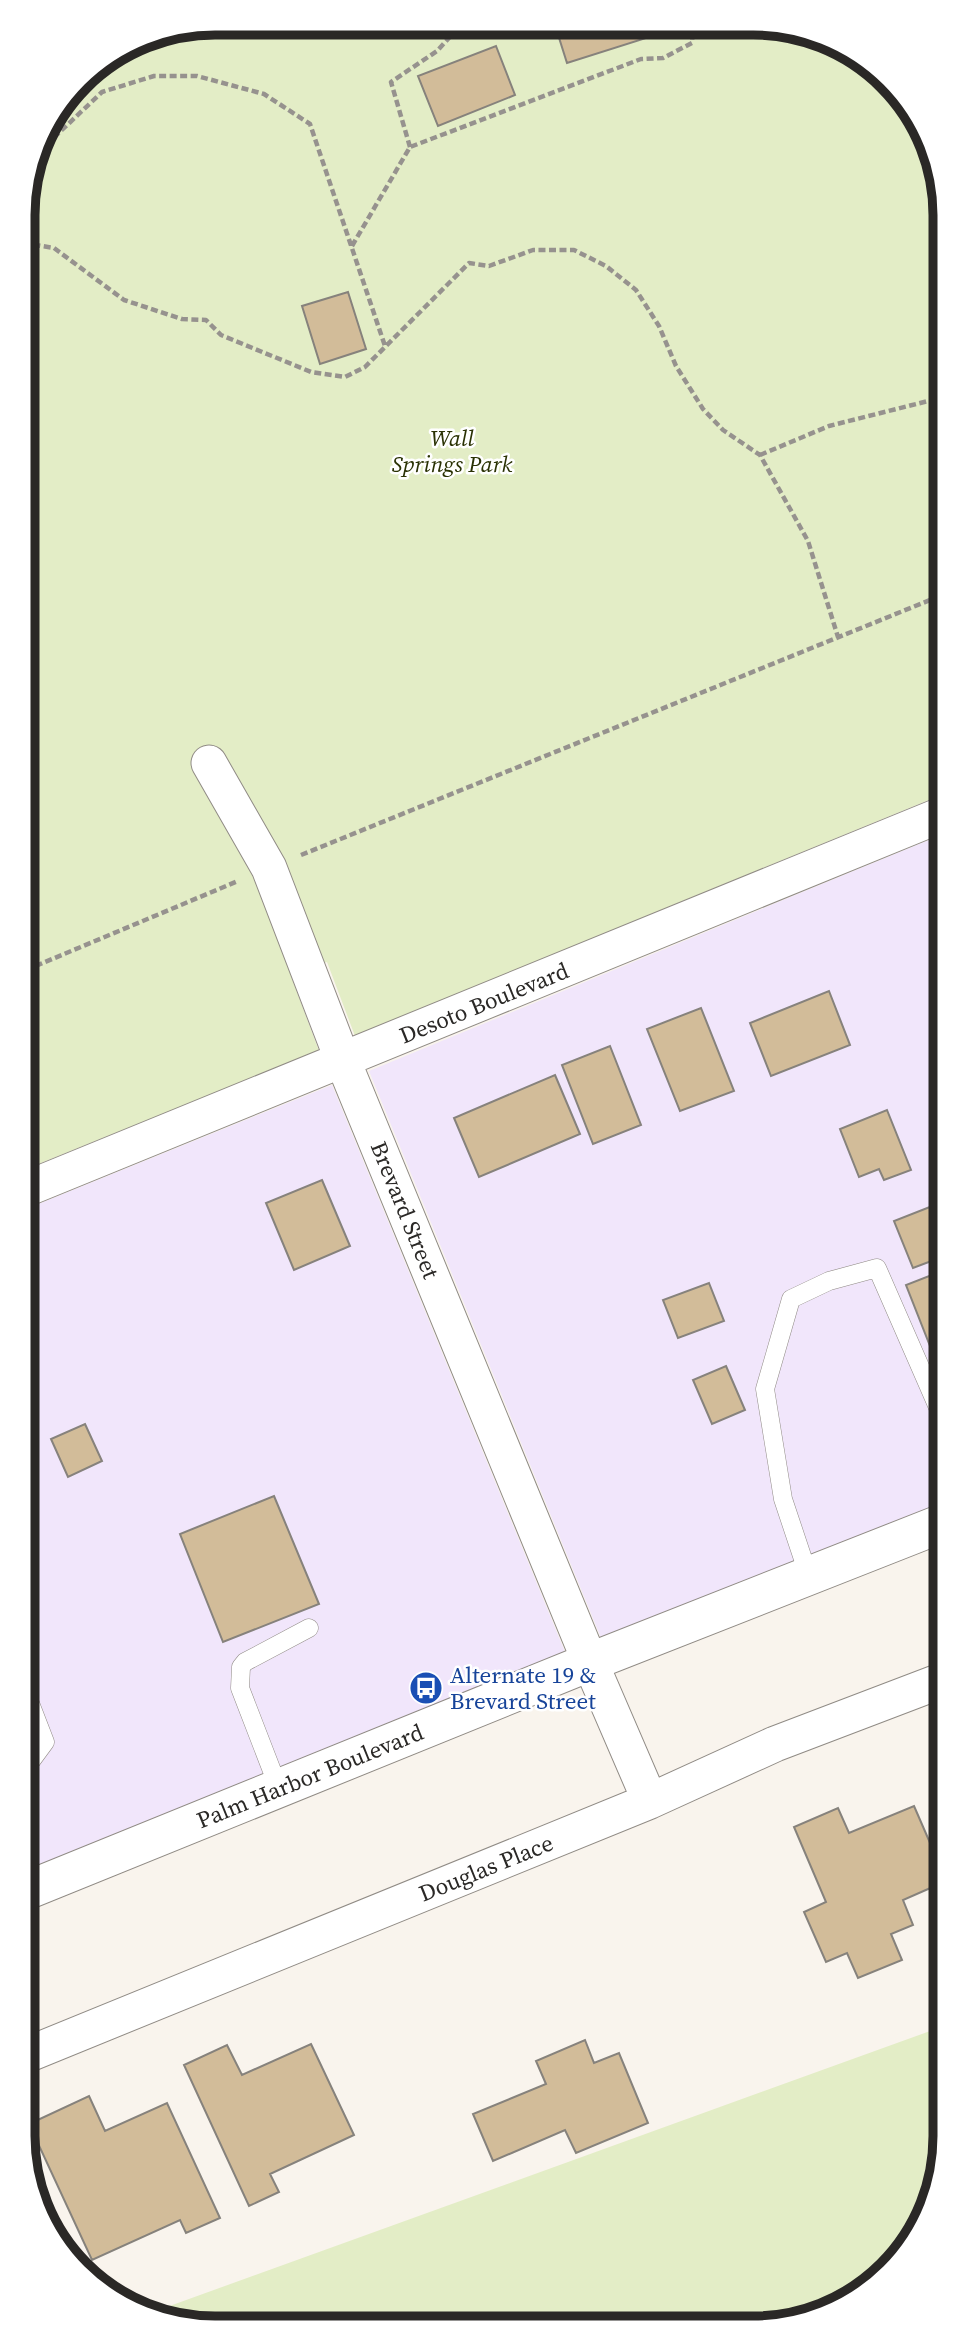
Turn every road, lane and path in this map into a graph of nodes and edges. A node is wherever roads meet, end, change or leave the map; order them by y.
1 (452, 35) edge
2 (692, 35) edge
3 (52, 139) edge
4 (410, 147) junction
5 (35, 245) edge
6 (351, 247) junction
7 (385, 346) junction
8 (933, 400) edge
9 (760, 455) junction
10 (933, 599) edge
11 (838, 637) junction
12 (209, 763) dead end
13 (933, 818) edge
14 (270, 868) junction
15 (35, 966) edge
16 (344, 1061) junction
17 (35, 1185) edge
18 (933, 1396) edge
19 (933, 1527) edge
20 (809, 1577) junction
21 (309, 1628) dead end
22 (590, 1662) junction
23 (933, 1684) edge
24 (35, 1716) edge
25 (35, 1756) edge
26 (279, 1788) junction
27 (650, 1801) junction
28 (35, 1880) edge
29 (35, 2052) edge

1 - 4 path
2 - 4 path
3 - 6 path
4 - 6 path
5 - 7 path
6 - 7 path
7 - 9 path
8 - 9 path
9 - 11 path
10 - 11 path
11 - 14 path
12 - 14 street, Brevard Street
13 - 16 street, Desoto Boulevard
14 - 15 path
14 - 16 street, Brevard Street
16 - 17 street, Desoto Boulevard
16 - 22 street, Brevard Street
18 - 20 lane
19 - 20 main road, Palm Harbor Boulevard
20 - 22 main road, Palm Harbor Boulevard
21 - 26 lane
22 - 26 main road, Palm Harbor Boulevard
22 - 27 street, Brevard Street
23 - 27 street, Douglas Place
24 - 25 lane
26 - 28 main road, Palm Harbor Boulevard
27 - 29 street, Douglas Place

